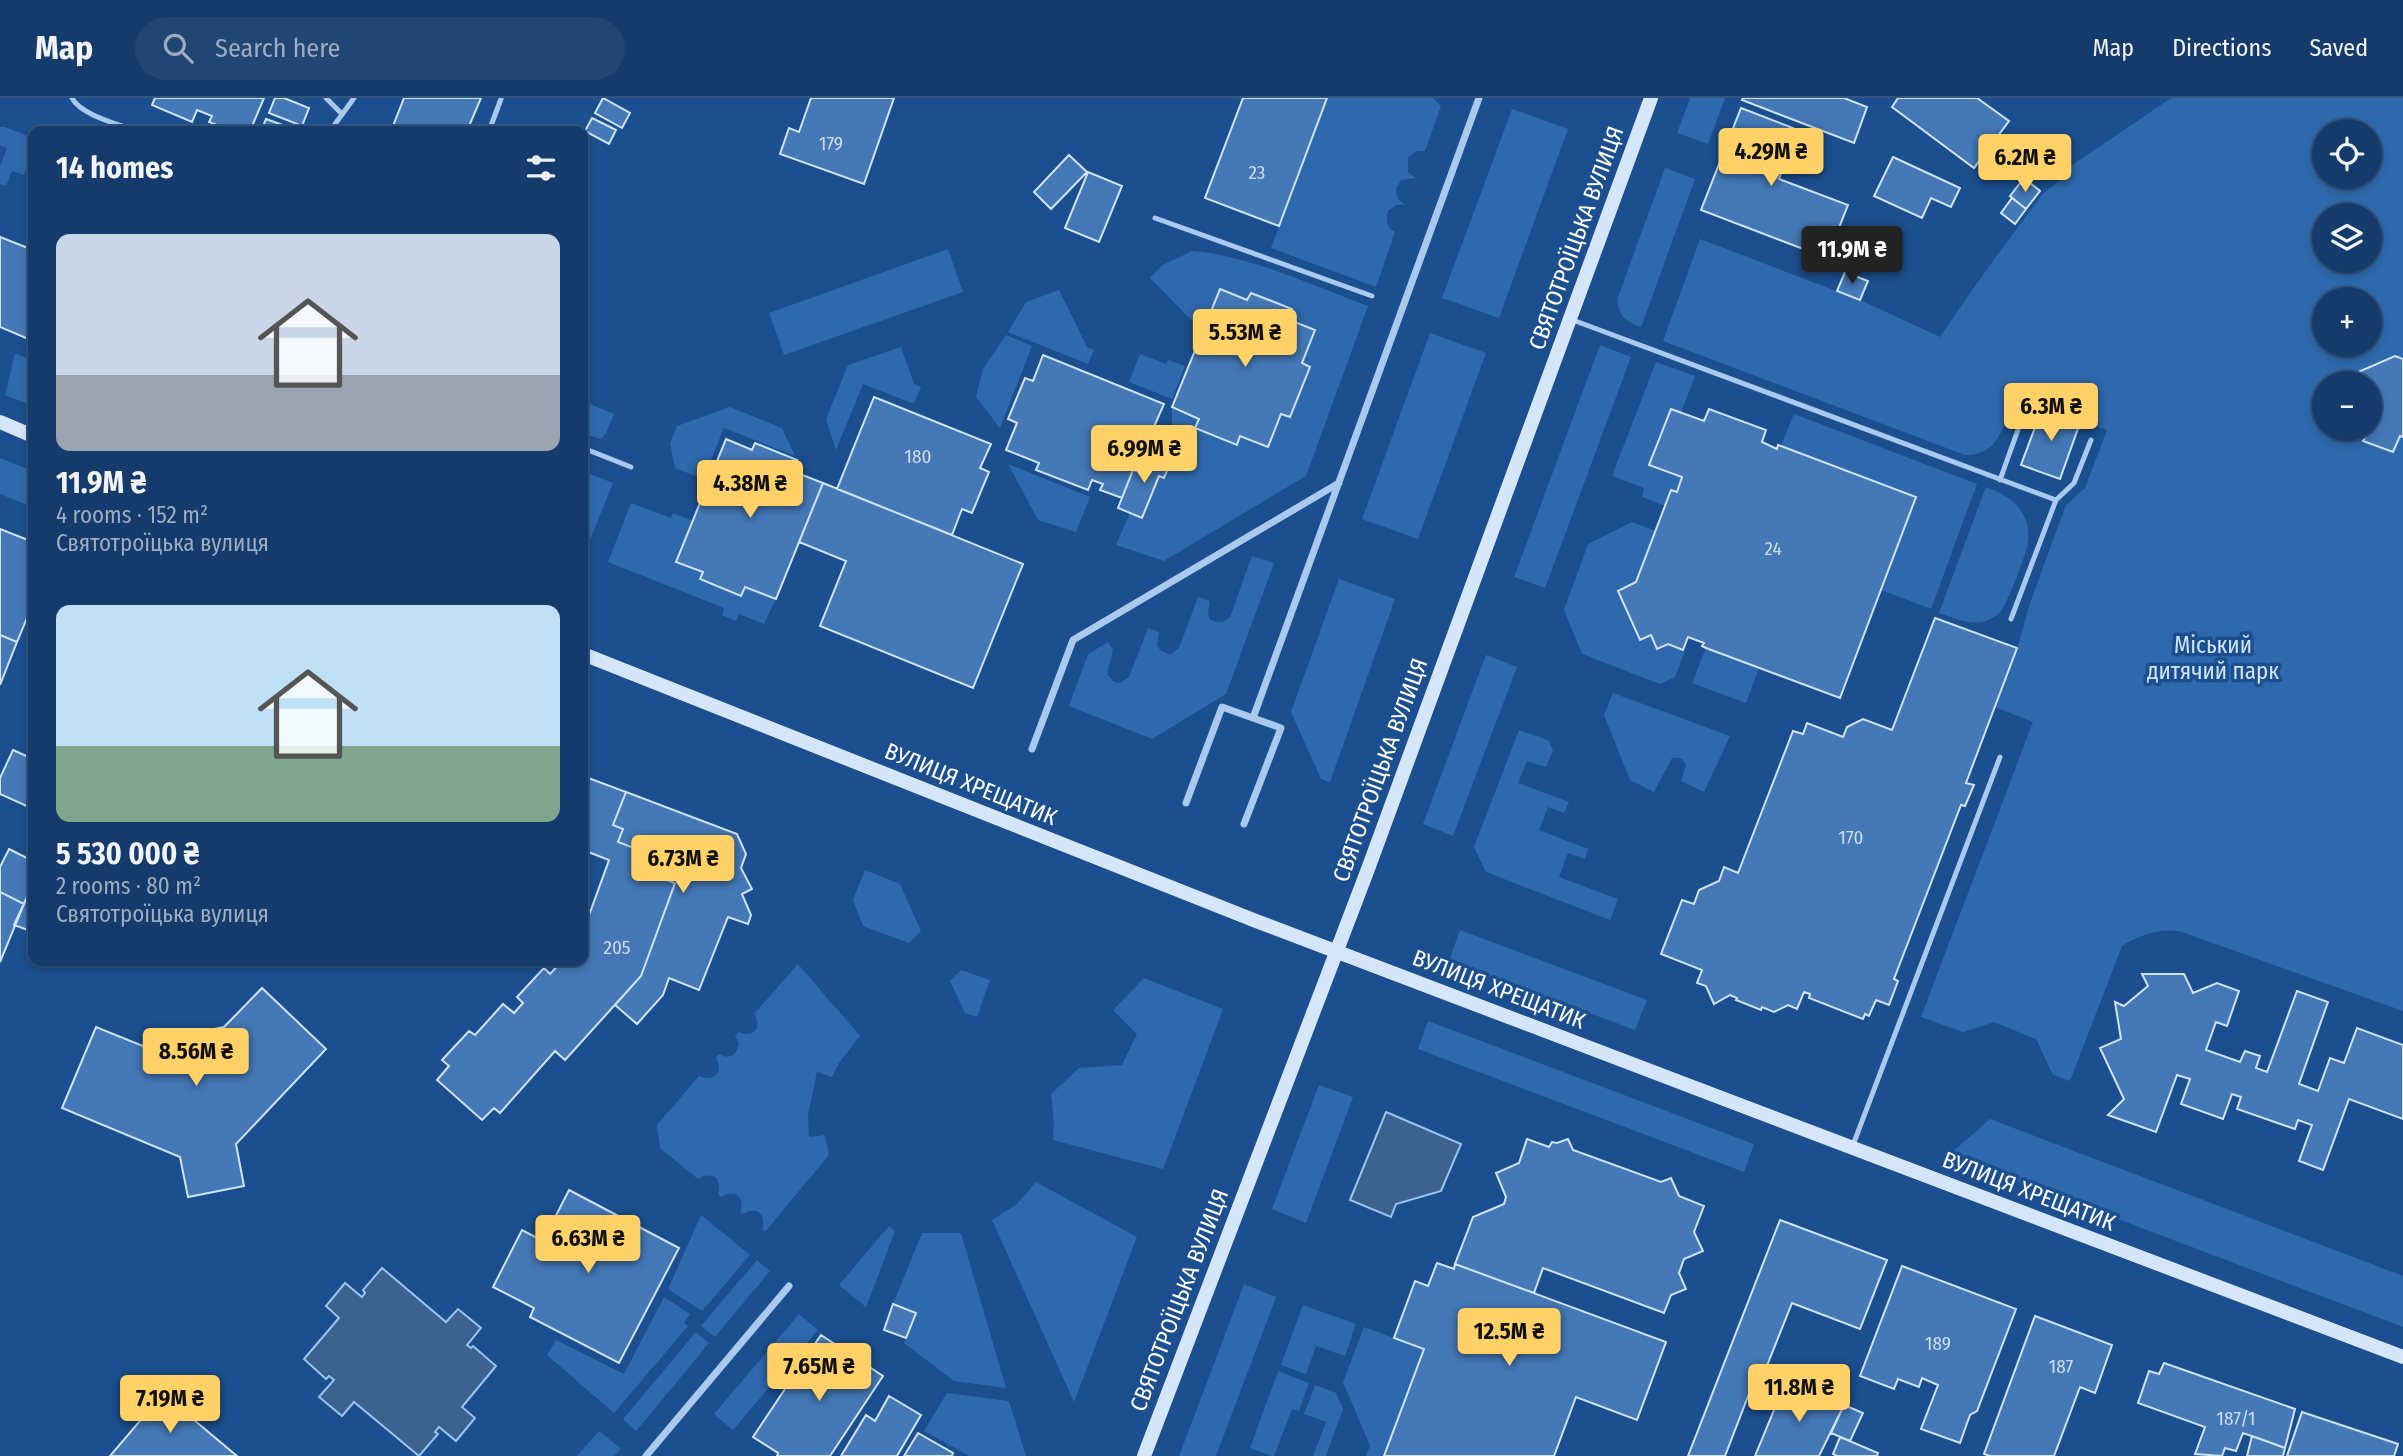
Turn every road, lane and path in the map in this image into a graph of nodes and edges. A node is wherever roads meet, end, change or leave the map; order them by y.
1 (72, 98) edge
2 (326, 98) edge
3 (354, 98) edge
4 (1479, 98) edge
5 (1651, 98) edge
6 (502, 99) edge
7 (341, 113) junction
8 (124, 126) edge
9 (333, 126) edge
10 (491, 126) edge
11 (1155, 218) dead end
12 (1372, 296) dead end
13 (1570, 319) junction
14 (2025, 410) dead end
15 (0, 422) edge
16 (28, 434) edge
17 (2091, 440) dead end
18 (588, 450) edge
19 (631, 467) dead end
20 (2000, 480) junction
21 (1339, 483) junction
22 (2056, 500) junction
23 (2011, 619) dead end
24 (588, 656) edge
25 (1253, 718) junction
26 (1032, 749) dead end
27 (2000, 757) dead end
28 (1186, 803) dead end
29 (1244, 824) dead end
30 (1335, 952) junction
31 (1852, 1148) junction
32 (789, 1286) dead end
33 (2403, 1357) edge
34 (646, 1456) edge
35 (1144, 1456) edge

1 - 8 lane
2 - 7 lane
3 - 7 lane
4 - 21 street
5 - 13 main road, СВЯТОТРОЇЦЬКА ВУЛИЦЯ
6 - 10 lane
7 - 9 lane
11 - 12 lane
13 - 20 lane
13 - 30 main road, СВЯТОТРОЇЦЬКА ВУЛИЦЯ
14 - 20 lane
15 - 16 main road
17 - 22 lane
18 - 19 lane
20 - 22 lane
21 - 25 street
21 - 26 street
22 - 23 lane
24 - 30 main road, ВУЛИЦЯ ХРЕЩАТИК
25 - 28 street
25 - 29 street
27 - 31 lane
30 - 31 main road, ВУЛИЦЯ ХРЕЩАТИК
30 - 35 main road, СВЯТОТРОЇЦЬКА ВУЛИЦЯ
31 - 33 main road, ВУЛИЦЯ ХРЕЩАТИК
32 - 34 street

